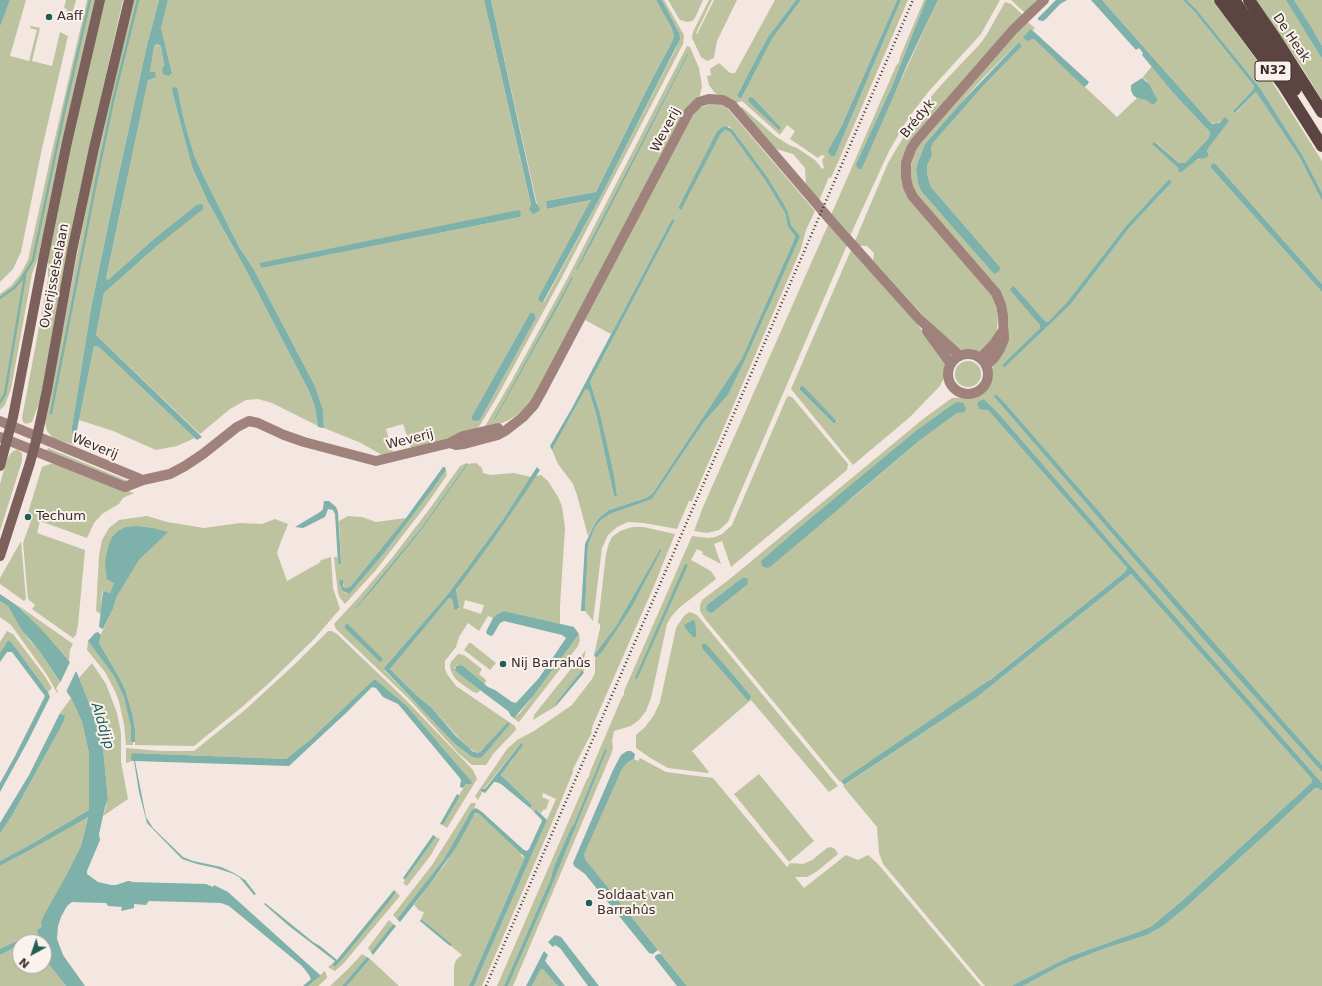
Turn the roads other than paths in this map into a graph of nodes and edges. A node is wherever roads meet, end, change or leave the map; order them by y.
1 (100, 0) edge
2 (129, 0) edge
3 (1044, 0) edge
4 (1220, 0) edge
5 (1234, 0) edge
6 (1249, 0) edge
7 (1322, 112) edge
8 (1322, 136) edge
9 (1322, 146) edge
10 (919, 319) junction
11 (960, 356) junction
12 (983, 362) junction
13 (951, 364) junction
14 (0, 421) edge
15 (11, 425) junction
16 (37, 437) junction
17 (4, 439) edge
18 (33, 451) junction
19 (0, 466) edge
20 (143, 480) junction
21 (0, 556) edge

1 - 15 main road, Overijsselselaan
2 - 16 main road, Overijsselselaan
3 - 12 street, Brédyk
4 - 9 highway, N32
5 - 8 highway, De Heak
6 - 7 highway, De Heak
10 - 11 street, Weverij
10 - 13 street, Weverij
10 - 20 street, Weverij
11 - 12 street
11 - 13 street
12 - 13 street
14 - 15 street, Weverij
15 - 16 street, Weverij
15 - 17 main road, Overijsselselaan
16 - 18 main road, Overijsselselaan
16 - 20 street, Weverij
17 - 18 street, Weverij
17 - 19 main road, Overijsselselaan
18 - 20 street, Weverij
18 - 21 main road, Overijsselselaan

